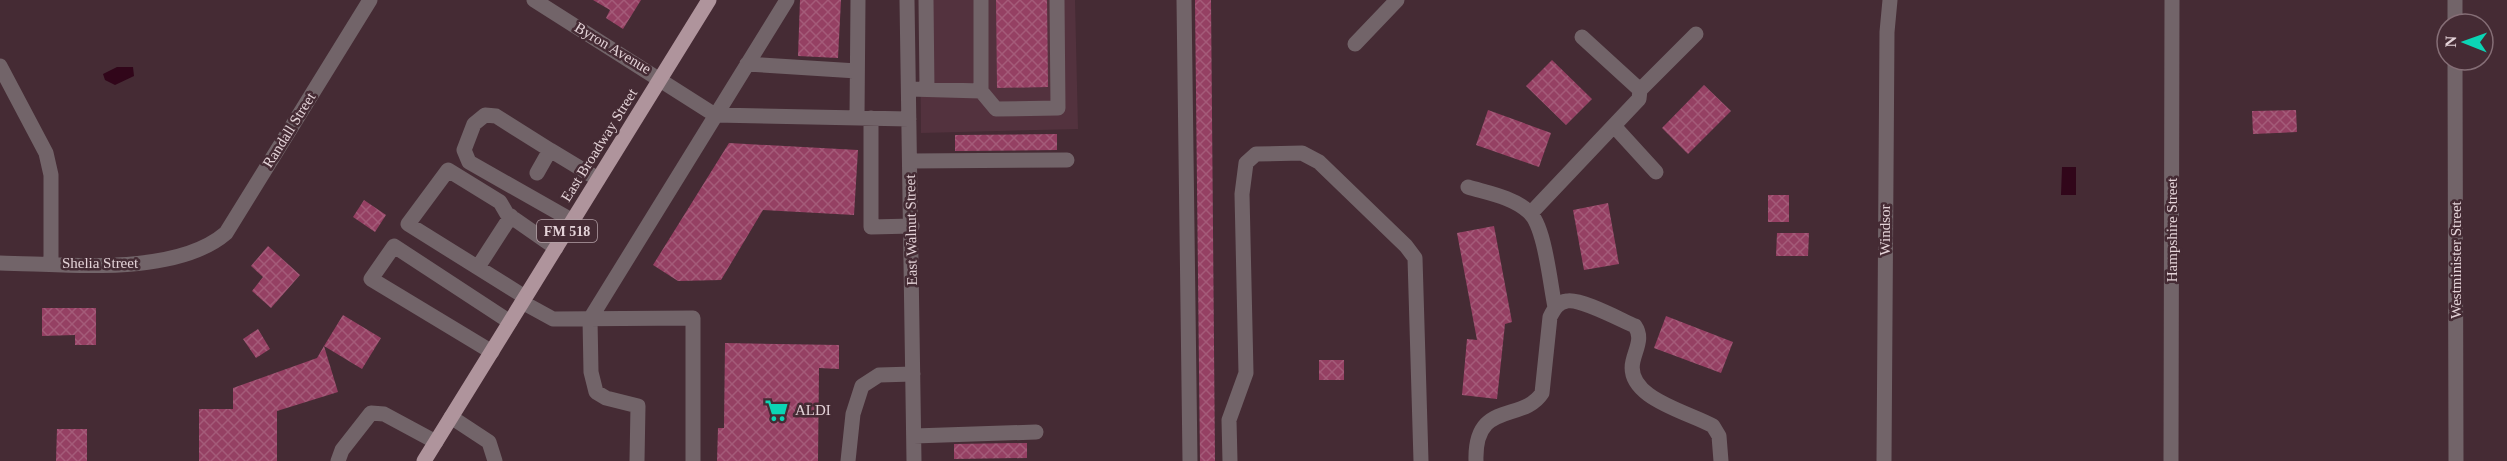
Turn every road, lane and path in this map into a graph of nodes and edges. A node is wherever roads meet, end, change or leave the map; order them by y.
1 (370, 0) edge
2 (534, 0) edge
3 (709, 0) edge
4 (787, 0) edge
5 (858, 0) edge
6 (907, 0) edge
7 (926, 0) edge
8 (981, 0) edge
9 (1057, 0) edge
10 (1184, 0) edge
11 (1397, 0) edge
12 (1890, 0) edge
13 (2172, 0) edge
14 (1696, 34) dead end
15 (1582, 37) dead end
16 (1354, 44) dead end
17 (747, 64) junction
18 (0, 66) edge
19 (857, 71) junction
20 (2455, 72) edge
21 (661, 78) junction
22 (909, 89) junction
23 (927, 89) junction
24 (1640, 90) junction
25 (981, 91) junction
26 (716, 115) junction
27 (864, 118) junction
28 (909, 119) junction
29 (1614, 126) junction
30 (550, 150) junction
31 (1067, 160) dead end
32 (910, 161) junction
33 (537, 172) dead end
34 (1656, 172) dead end
35 (598, 179) junction
36 (1468, 187) dead end
37 (1531, 213) junction
38 (511, 216) junction
39 (573, 221) junction
40 (408, 224) junction
41 (912, 226) junction
42 (394, 246) junction
43 (556, 248) junction
44 (199, 251) joint
45 (0, 263) edge
46 (51, 263) junction
47 (478, 267) junction
48 (524, 299) junction
49 (1555, 307) junction
50 (590, 319) junction
51 (510, 322) junction
52 (492, 352) junction
53 (913, 374) junction
54 (451, 417) junction
55 (1036, 432) dead end
56 (914, 436) junction
57 (436, 442) junction
58 (338, 461) edge
59 (424, 461) edge
60 (495, 461) edge
61 (637, 461) edge
62 (693, 461) edge
63 (848, 461) edge
64 (914, 461) edge
65 (1190, 461) edge
66 (1230, 461) edge
67 (1421, 461) edge
68 (1476, 461) edge
69 (1721, 461) edge
70 (1884, 461) edge
71 (2171, 461) edge
72 (2456, 461) edge

1 - 44 street, Randall Street
2 - 21 street, Byron Avenue
3 - 21 main road, East Broadway Street / FM 518
4 - 17 street
5 - 19 street
6 - 22 street, East Walnut Street
7 - 23 street
8 - 25 street
9 - 25 street
10 - 65 street
11 - 16 street
12 - 70 street, Windsor
13 - 71 street, Hampshire Street
14 - 24 street
15 - 24 street
17 - 19 street
17 - 26 street
18 - 46 street
19 - 27 street
20 - 72 street, Westminister Street
21 - 26 street, Byron Avenue
21 - 35 main road, East Broadway Street / FM 518
22 - 23 street
22 - 28 street, East Walnut Street
23 - 25 street
24 - 29 street
26 - 27 street
26 - 50 street
27 - 28 street
27 - 41 street
28 - 32 street, East Walnut Street
29 - 34 street
29 - 37 street
30 - 33 street
30 - 35 street
30 - 39 street
31 - 32 street
32 - 41 street, East Walnut Street
35 - 39 main road, East Broadway Street / FM 518
36 - 37 street
37 - 49 street
38 - 40 street
38 - 43 street
38 - 47 street
39 - 43 main road, East Broadway Street / FM 518
40 - 42 street
40 - 47 street
41 - 53 street, East Walnut Street
42 - 51 street
42 - 52 street
43 - 48 main road, East Broadway Street / FM 518
44 - 46 street, Shelia Street
45 - 46 street, Shelia Street
47 - 48 street
48 - 50 street
48 - 51 main road, East Broadway Street / FM 518
49 - 68 street
49 - 69 street
50 - 61 street
50 - 62 street
51 - 52 main road, East Broadway Street / FM 518
52 - 54 main road, East Broadway Street / FM 518
53 - 56 street, East Walnut Street
53 - 63 street
54 - 57 main road, East Broadway Street / FM 518
54 - 60 street
55 - 56 street
56 - 64 street, East Walnut Street
57 - 58 street
57 - 59 main road, East Broadway Street / FM 518
66 - 67 street

